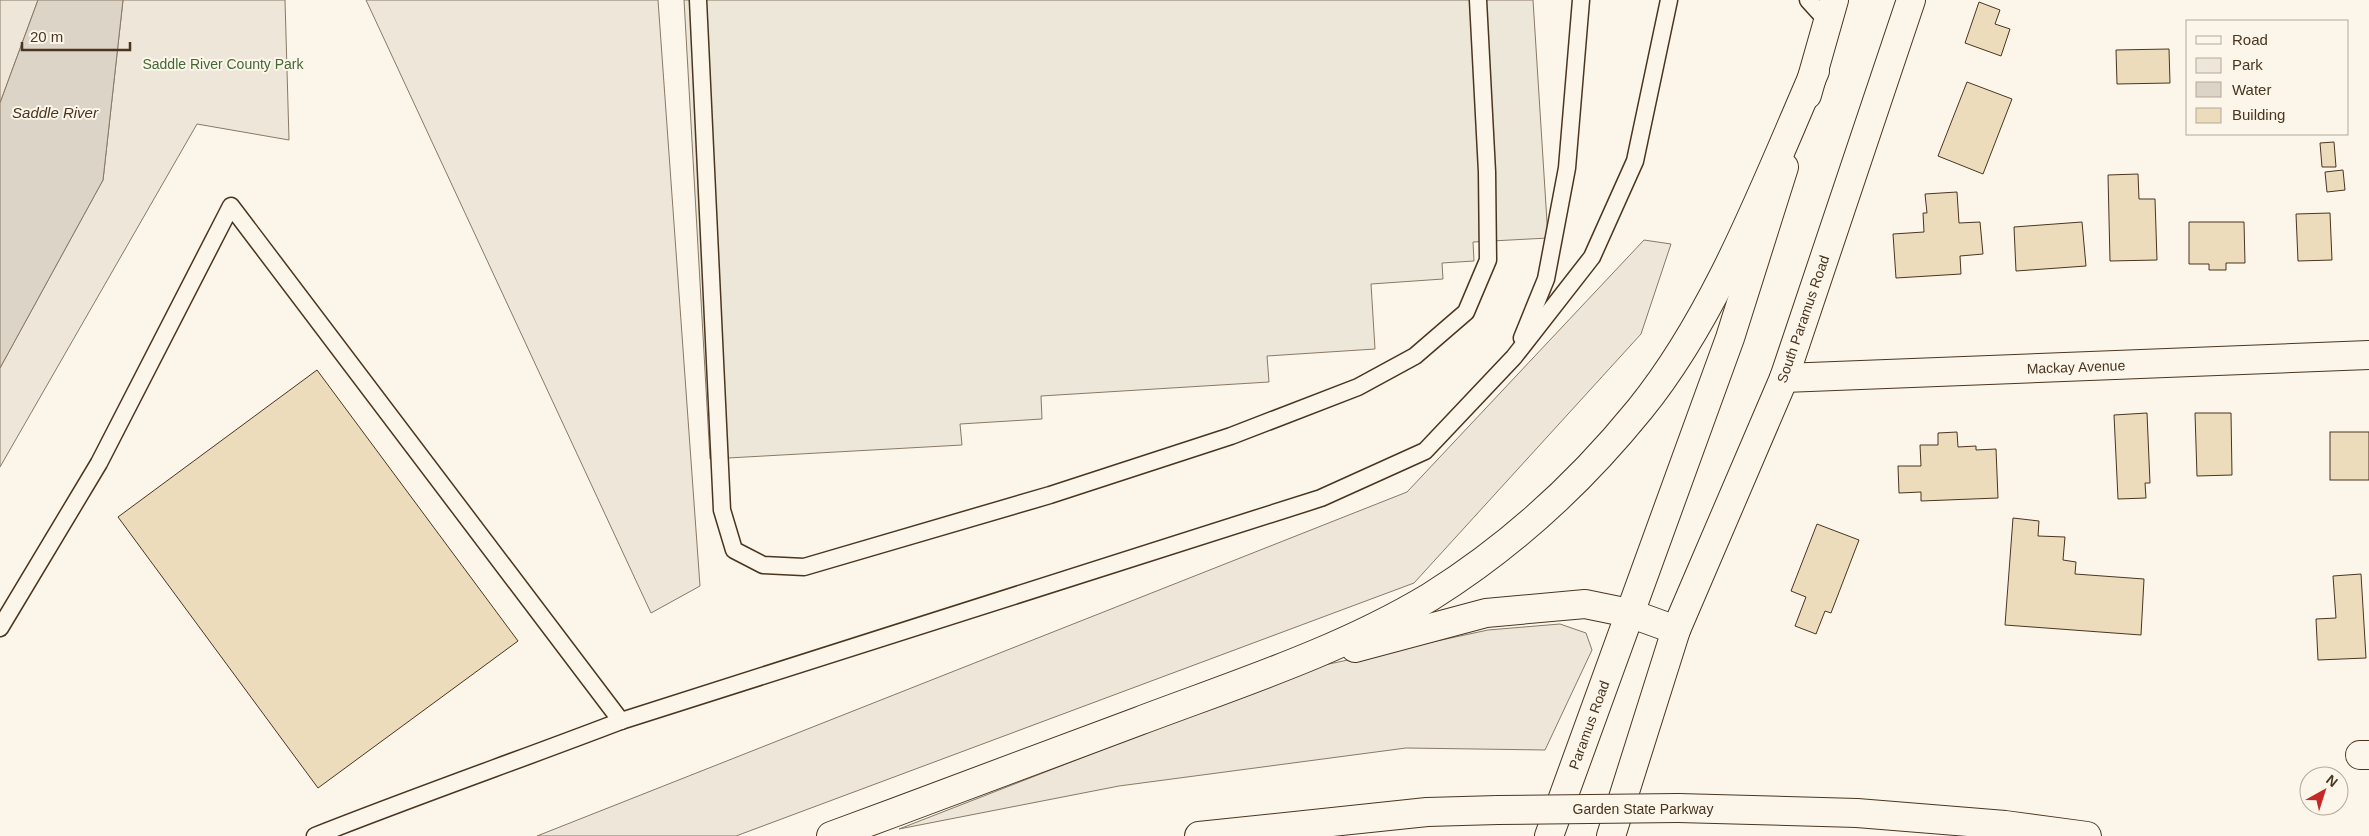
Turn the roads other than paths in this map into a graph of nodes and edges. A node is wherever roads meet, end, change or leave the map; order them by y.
1 (698, 0) edge
2 (1478, 0) edge
3 (1581, 0) edge
4 (1808, 0) edge
5 (1910, 0) edge
6 (1671, 3) edge
7 (1831, 11) edge
8 (1814, 71) junction
9 (2369, 356) edge
10 (1514, 357) junction
11 (1784, 378) junction
12 (1629, 613) junction
13 (0, 628) edge
14 (1676, 630) junction
15 (1250, 679) junction
16 (621, 721) junction
17 (315, 836) edge
18 (831, 836) edge
19 (1199, 836) edge
20 (1549, 836) edge
21 (1611, 836) edge
22 (2087, 836) edge

1 - 2 lane
3 - 10 lane
4 - 7 lane
5 - 11 main road, South Paramus Road
6 - 10 lane
7 - 8 main road
8 - 12 main road
8 - 15 main road
9 - 11 main road, Mackay Avenue
10 - 16 lane
11 - 14 main road, South Paramus Road
12 - 14 main road
12 - 15 main road
12 - 20 main road, Paramus Road
13 - 16 lane
14 - 21 main road
15 - 18 main road
16 - 17 lane
19 - 22 main road, Garden State Parkway, bridge

